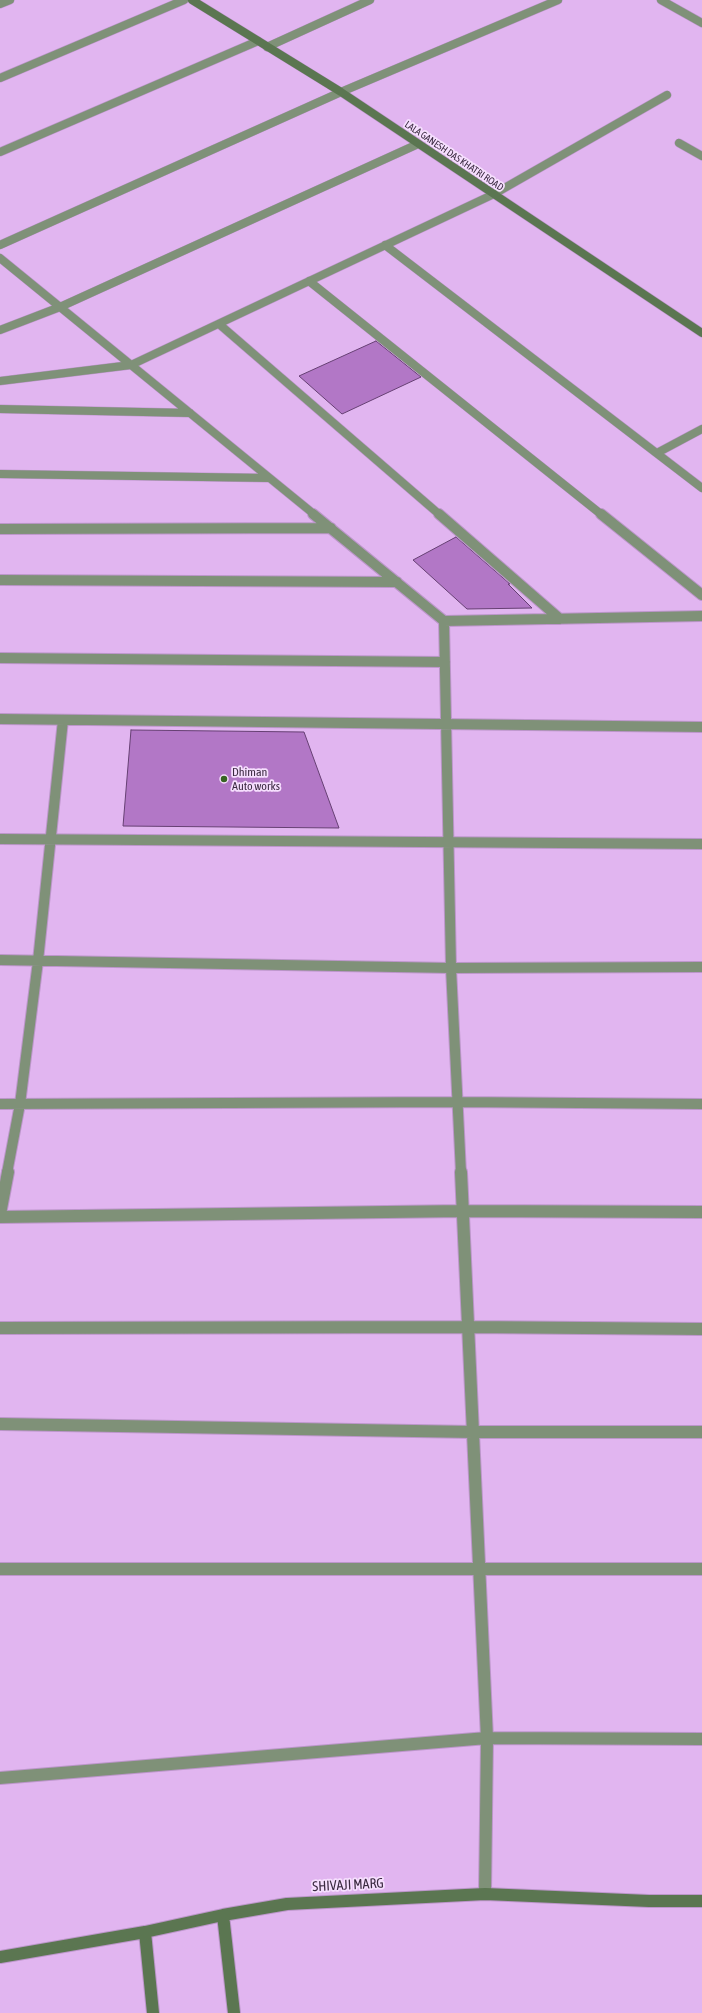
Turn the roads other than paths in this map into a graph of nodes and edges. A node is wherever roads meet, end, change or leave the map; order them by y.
1 (10, 0) edge
2 (184, 0) edge
3 (192, 0) edge
4 (350, 0) edge
5 (370, 0) edge
6 (558, 0) edge
7 (661, 0) edge
8 (0, 4) edge
9 (359, 5) junction
10 (702, 23) edge
11 (258, 41) junction
12 (267, 47) junction
13 (0, 78) edge
14 (341, 92) junction
15 (667, 95) dead end
16 (679, 143) dead end
17 (418, 144) junction
18 (0, 152) edge
19 (702, 156) edge
20 (494, 194) junction
21 (0, 245) edge
22 (385, 245) junction
23 (0, 258) edge
24 (309, 281) junction
25 (60, 307) junction
26 (218, 324) junction
27 (0, 330) edge
28 (702, 333) edge
29 (131, 365) junction
30 (0, 381) edge
31 (0, 409) edge
32 (190, 413) junction
33 (702, 429) edge
34 (657, 453) junction
35 (0, 474) edge
36 (269, 478) junction
37 (702, 488) edge
38 (331, 528) junction
39 (0, 529) edge
40 (0, 580) edge
41 (397, 582) junction
42 (702, 595) edge
43 (702, 616) edge
44 (560, 619) junction
45 (444, 621) junction
46 (0, 658) edge
47 (445, 662) junction
48 (0, 719) edge
49 (63, 720) junction
50 (447, 724) junction
51 (702, 727) edge
52 (0, 839) edge
53 (51, 839) junction
54 (449, 843) junction
55 (702, 844) edge
56 (0, 960) edge
57 (38, 961) junction
58 (702, 967) edge
59 (451, 968) junction
60 (457, 1102) junction
61 (0, 1104) edge
62 (20, 1104) junction
63 (702, 1104) edge
64 (462, 1211) junction
65 (702, 1212) edge
66 (0, 1215) edge
67 (468, 1327) junction
68 (0, 1328) edge
69 (702, 1329) edge
70 (0, 1424) edge
71 (473, 1432) junction
72 (702, 1432) edge
73 (0, 1569) edge
74 (478, 1569) junction
75 (702, 1569) edge
76 (487, 1738) junction
77 (702, 1739) edge
78 (0, 1778) edge
79 (484, 1894) junction
80 (702, 1901) edge
81 (223, 1915) junction
82 (145, 1932) junction
83 (0, 1957) edge
84 (153, 2013) edge
85 (234, 2013) edge

1 - 8 street
2 - 13 street
3 - 11 street, LALA GANESH DAS KHATRI ROAD
4 - 9 street
5 - 9 street
6 - 14 street
7 - 10 street
9 - 12 street
11 - 12 street, LALA GANESH DAS KHATRI ROAD
11 - 18 street
12 - 14 street, LALA GANESH DAS KHATRI ROAD
14 - 17 street, LALA GANESH DAS KHATRI ROAD
14 - 21 street
15 - 20 street
16 - 19 street
17 - 20 street, LALA GANESH DAS KHATRI ROAD
17 - 25 street
20 - 22 street
20 - 28 street, LALA GANESH DAS KHATRI ROAD
22 - 24 street
22 - 34 street
23 - 25 street
24 - 26 street
24 - 42 street
25 - 27 street
25 - 29 street
26 - 29 street
26 - 44 street
29 - 30 street
29 - 32 street
31 - 32 street
32 - 36 street
33 - 34 street
34 - 37 street
35 - 36 street
36 - 38 street
38 - 39 street
38 - 41 street
40 - 41 street
41 - 45 street
43 - 44 street
44 - 45 street
45 - 47 street
46 - 47 street
47 - 50 street
48 - 49 street
49 - 50 street
49 - 53 street
50 - 51 street
50 - 54 street
52 - 53 street
53 - 54 street
53 - 57 street
54 - 55 street
54 - 59 street
56 - 57 street
57 - 59 street
57 - 62 street
58 - 59 street
59 - 60 street
60 - 62 street
60 - 63 street
60 - 64 street
61 - 62 street
62 - 66 street
64 - 65 street
64 - 66 street
64 - 67 street
67 - 68 street
67 - 69 street
67 - 71 street
70 - 71 street
71 - 72 street
71 - 74 street
73 - 74 street
74 - 75 street
74 - 76 street
76 - 77 street
76 - 78 street
76 - 79 street
79 - 80 street, SHIVAJI MARG
79 - 81 street, SHIVAJI MARG
81 - 82 street, SHIVAJI MARG
81 - 85 street
82 - 83 street, SHIVAJI MARG
82 - 84 street

